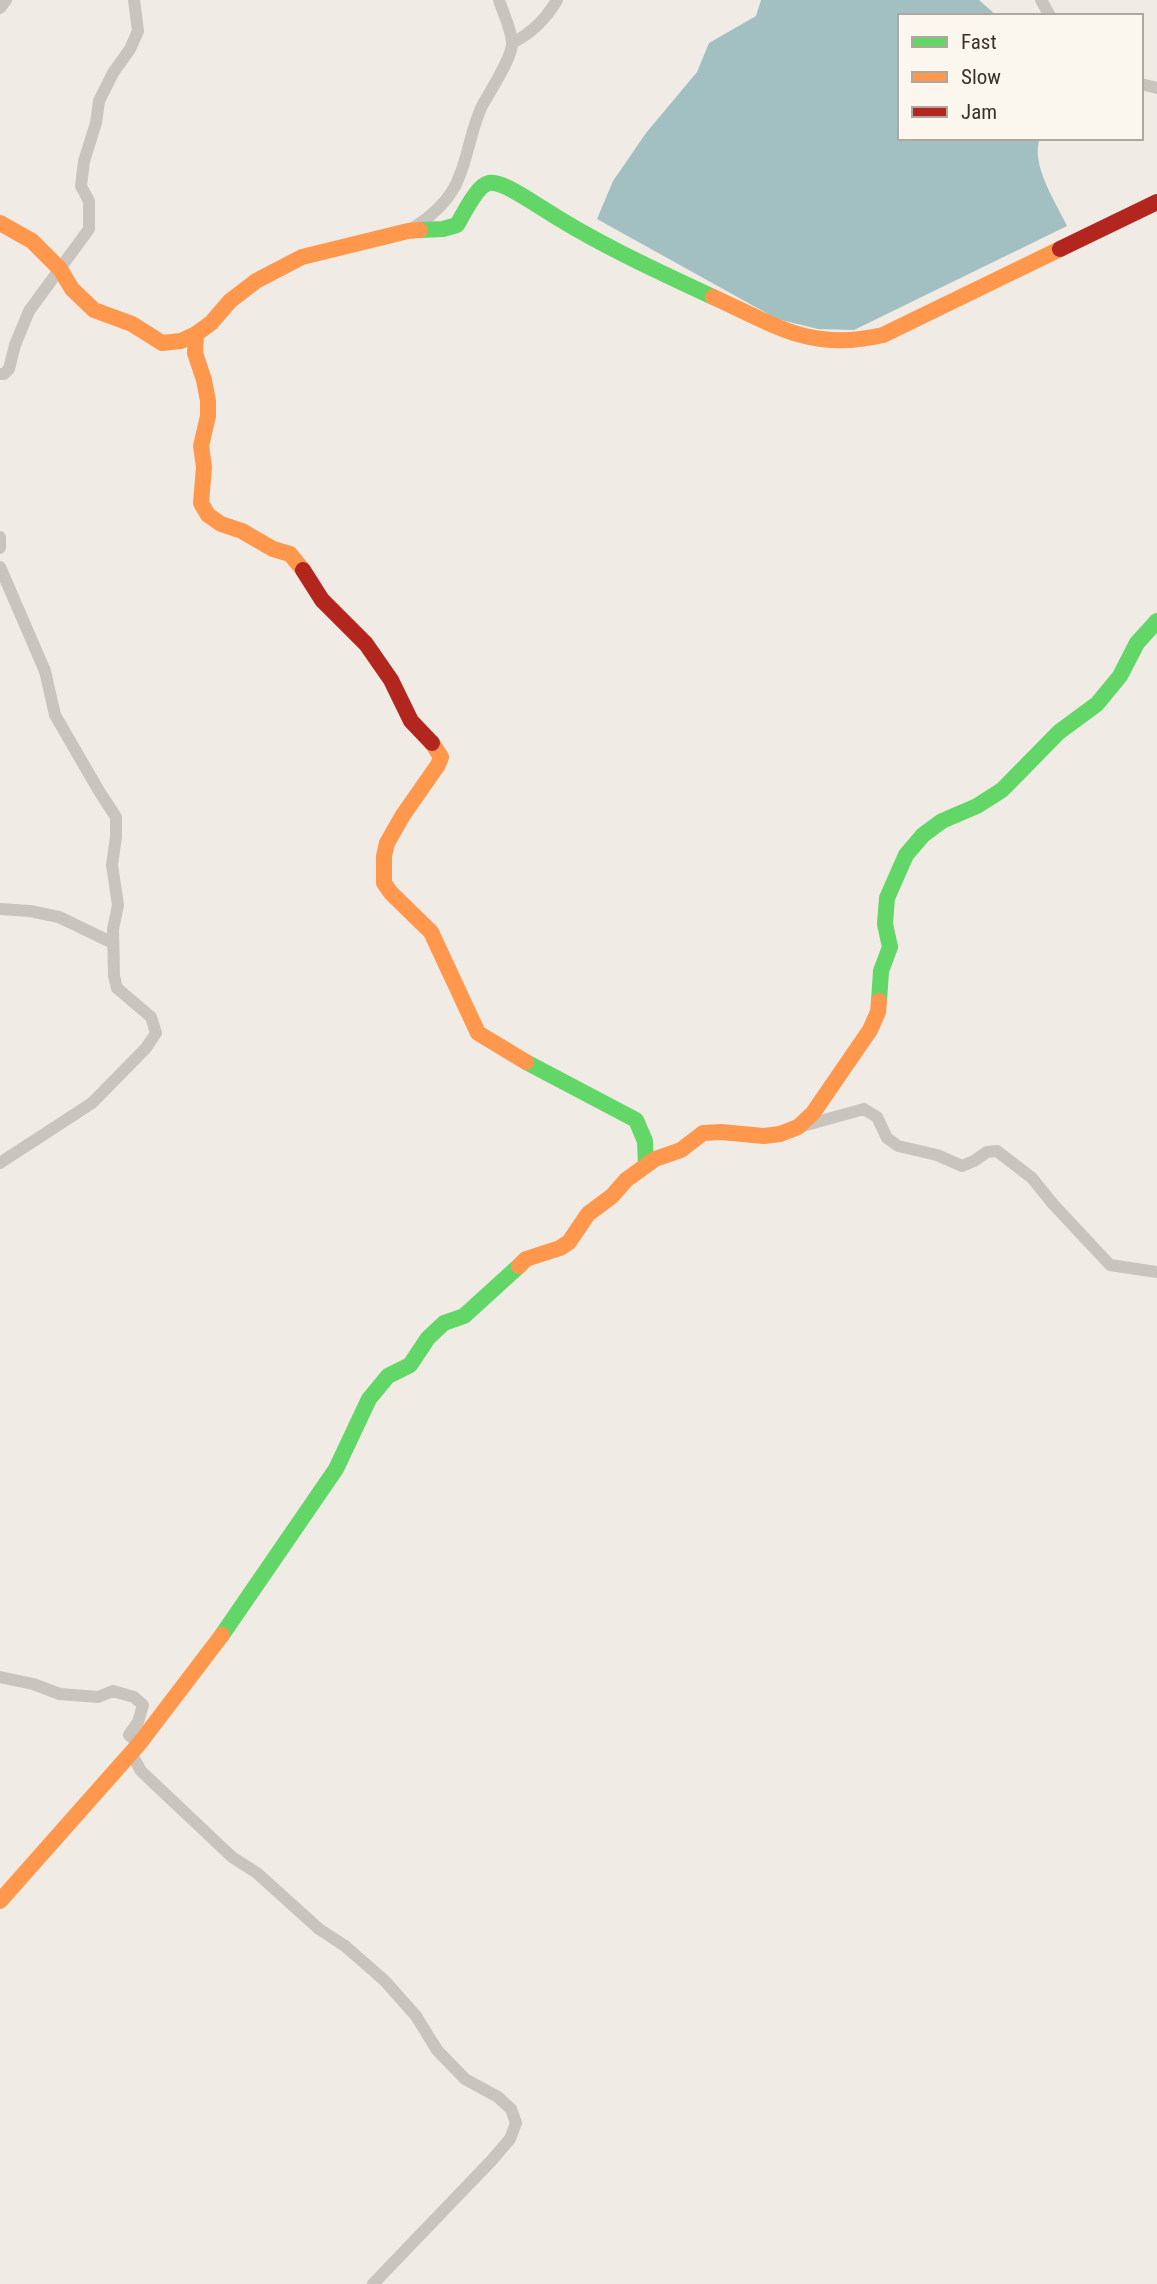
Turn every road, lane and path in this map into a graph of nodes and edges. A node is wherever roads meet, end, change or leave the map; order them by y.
1 (6, 0) edge
2 (134, 0) edge
3 (499, 0) edge
4 (557, 0) edge
5 (0, 8) edge
6 (512, 43) junction
7 (1157, 202) edge
8 (0, 223) edge
9 (408, 231) junction
10 (61, 268) junction
11 (197, 334) junction
12 (0, 374) edge
13 (0, 537) edge
14 (0, 548) edge
15 (0, 567) edge
16 (1157, 621) edge
17 (0, 909) edge
18 (113, 943) junction
19 (798, 1127) junction
20 (0, 1163) edge
21 (646, 1165) junction
22 (1157, 1272) edge
23 (0, 1677) edge
24 (135, 1749) junction
25 (0, 1901) edge
26 (373, 2284) edge

1 - 5 street
2 - 10 street
3 - 6 street
4 - 6 street
6 - 9 street
7 - 9 street
8 - 10 street
9 - 11 street
10 - 11 street
10 - 12 street
11 - 21 street
13 - 14 street
15 - 18 street
16 - 19 street
17 - 18 street
18 - 20 street
19 - 21 street
19 - 22 street
21 - 24 street
23 - 24 street
24 - 25 street
24 - 26 street

